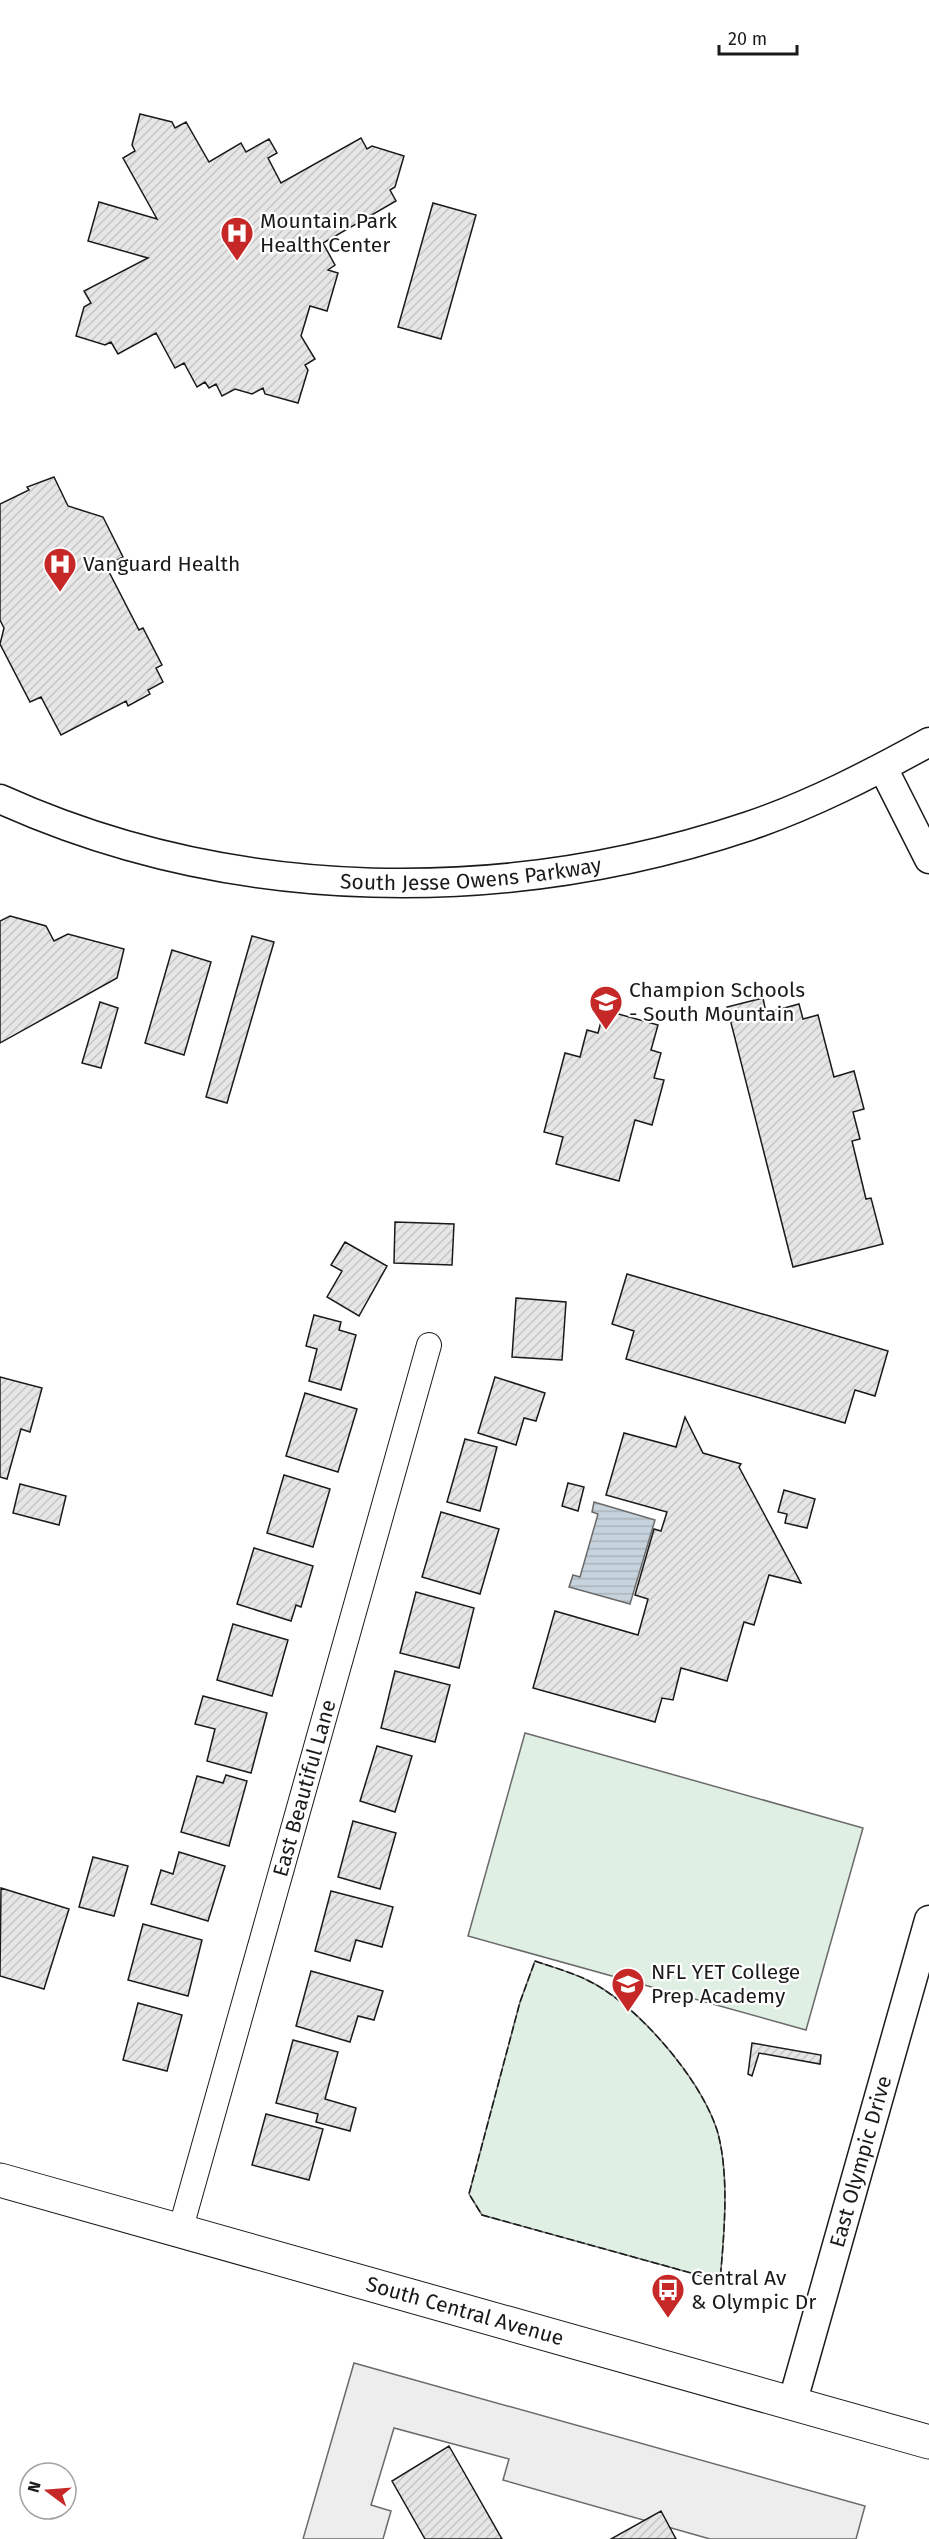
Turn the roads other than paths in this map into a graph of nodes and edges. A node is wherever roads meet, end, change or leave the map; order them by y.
1 (929, 742) edge
2 (883, 768) junction
3 (0, 799) edge
4 (929, 859) edge
5 (429, 1345) dead end
6 (929, 1920) edge
7 (0, 2180) edge
8 (180, 2231) junction
9 (792, 2404) junction
10 (929, 2442) edge

1 - 2 street, South Jesse Owens Parkway
2 - 3 street, South Jesse Owens Parkway
2 - 4 street
5 - 8 street, East Beautiful Lane
6 - 9 street, East Olympic Drive
7 - 8 main road, South Central Avenue
8 - 9 main road, South Central Avenue
9 - 10 main road, South Central Avenue

